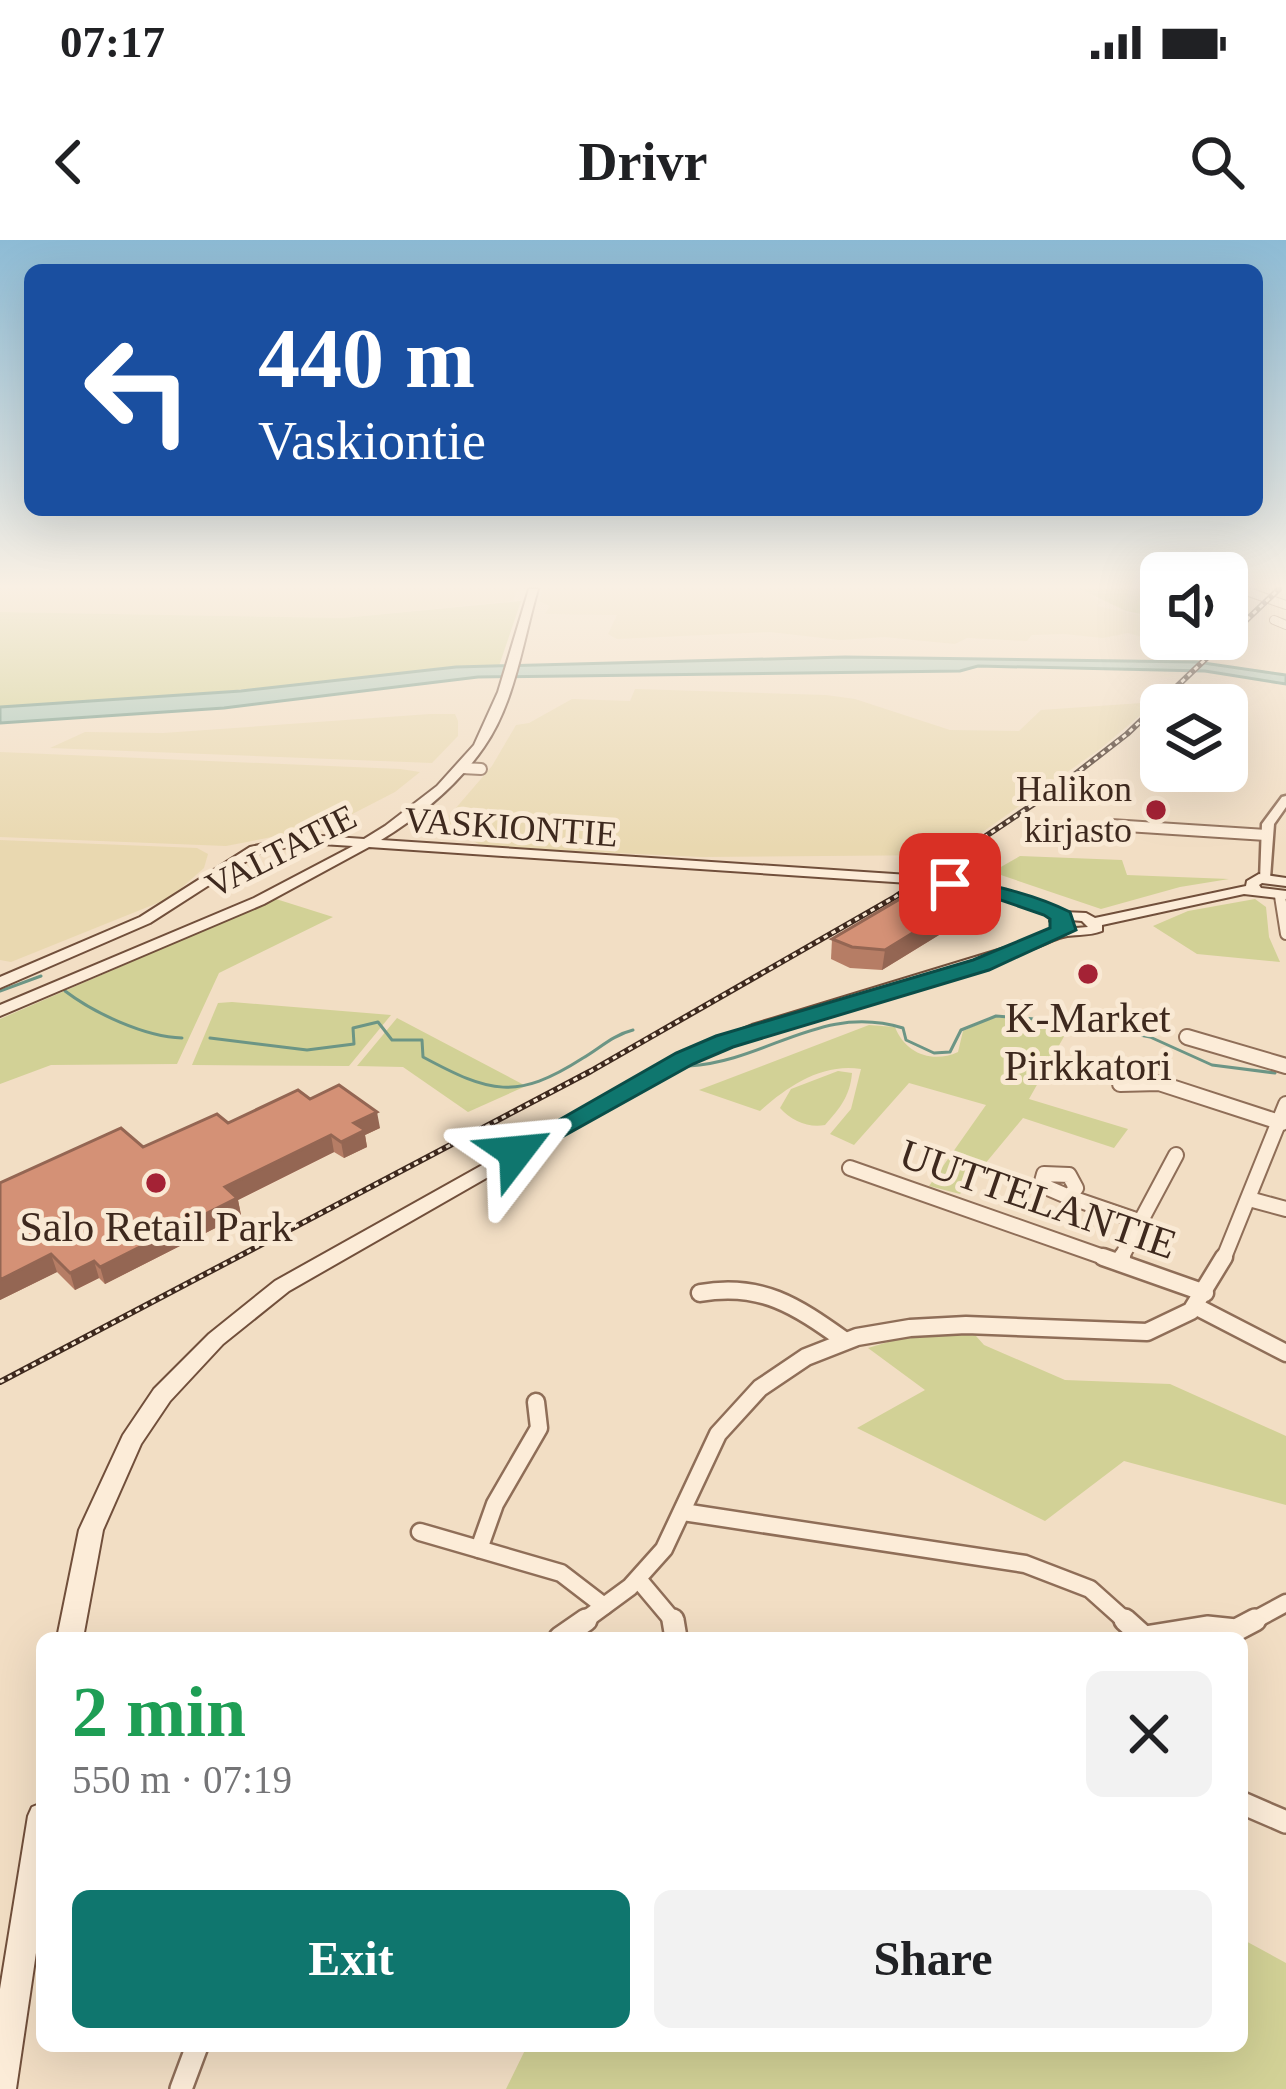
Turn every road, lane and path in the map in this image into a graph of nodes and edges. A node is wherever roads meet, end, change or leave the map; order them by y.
1 (506, 675) edge
2 (462, 768) junction
3 (481, 769) dead end
4 (1286, 799) edge
5 (1112, 825) dead end
6 (1266, 835) junction
7 (366, 844) junction
8 (390, 849) junction
9 (341, 858) junction
10 (758, 870) junction
11 (1259, 883) junction
12 (1284, 891) edge
13 (1064, 923) junction
14 (1286, 934) edge
15 (0, 982) edge
16 (0, 1011) edge
17 (1187, 1037) dead end
18 (1286, 1066) edge
19 (1120, 1084) dead end
20 (1286, 1104) edge
21 (1282, 1124) junction
22 (1176, 1155) dead end
23 (850, 1168) dead end
24 (1069, 1197) dead end
25 (1249, 1199) junction
26 (1286, 1209) edge
27 (1139, 1221) junction
28 (1119, 1262) junction
29 (700, 1292) dead end
30 (1200, 1299) junction
31 (844, 1340) junction
32 (1286, 1353) edge
33 (536, 1402) dead end
34 (683, 1512) junction
35 (420, 1532) dead end
36 (479, 1549) junction
37 (638, 1580) junction
38 (1286, 1603) edge
39 (604, 1606) junction
40 (71, 1632) edge
41 (568, 1632) edge
42 (676, 1632) edge
43 (1138, 1632) edge
44 (1179, 1632) edge
45 (1248, 1806) edge
46 (1286, 1822) edge
47 (36, 1855) edge
48 (195, 2052) edge
49 (0, 2089) edge
50 (181, 2089) edge

1 - 2 main road, VALTATIE
2 - 3 street
2 - 7 main road, VALTATIE
4 - 6 street
5 - 6 street
6 - 11 street
7 - 8 main road, VASKIONTIE
7 - 9 main road, VALTATIE
7 - 10 main road, VASKIONTIE
7 - 15 main road
8 - 9 main road
8 - 10 main road, VASKIONTIE
9 - 16 main road, VALTATIE
10 - 13 main road, VASKIONTIE
11 - 12 main road
11 - 13 main road
12 - 14 street
13 - 40 main road
17 - 18 street
19 - 21 street
20 - 21 street
21 - 25 street
22 - 27 street
23 - 28 street, UUTTELANTIE
24 - 27 street
25 - 26 street
25 - 30 street
27 - 28 street
28 - 30 street, UUTTELANTIE
29 - 31 street
30 - 31 street
30 - 32 street, UUTTELANTIE
31 - 34 street
33 - 36 street
34 - 37 street
34 - 43 street
35 - 36 street
36 - 39 street
37 - 39 street
37 - 42 street
38 - 44 street
39 - 41 street
45 - 46 street
47 - 49 main road
48 - 50 street

